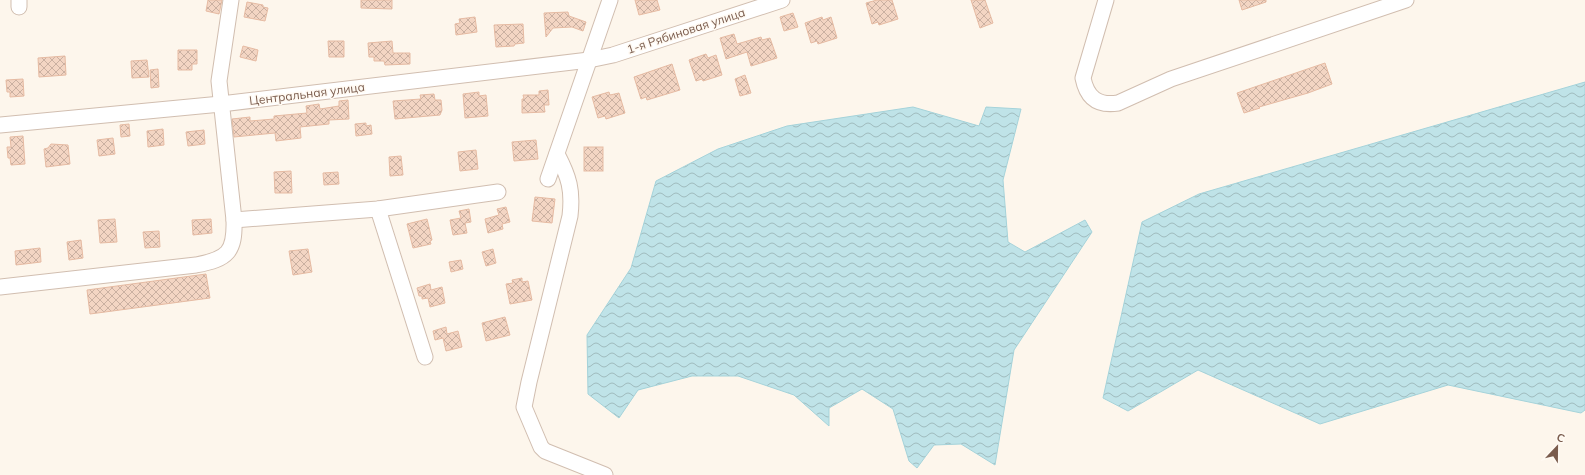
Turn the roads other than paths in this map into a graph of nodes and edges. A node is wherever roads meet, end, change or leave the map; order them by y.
1 (231, 0) edge
2 (610, 0) edge
3 (782, 0) edge
4 (1106, 0) edge
5 (1406, 0) edge
6 (613, 55) joint
7 (589, 60) junction
8 (221, 104) junction
9 (0, 125) edge
10 (557, 154) junction
11 (548, 180) dead end
12 (498, 192) dead end
13 (378, 209) junction
14 (234, 220) junction
15 (0, 287) edge
16 (425, 357) dead end
17 (605, 475) edge

1 - 8 street
2 - 7 street
3 - 6 street, 1-я Рябиновая улица
4 - 5 street
6 - 7 street, Центральная улица
7 - 8 street, Центральная улица
7 - 10 street
8 - 9 street, Центральная улица
8 - 14 street
10 - 11 street
10 - 17 street
12 - 13 street
13 - 14 street
13 - 16 street
14 - 15 street

